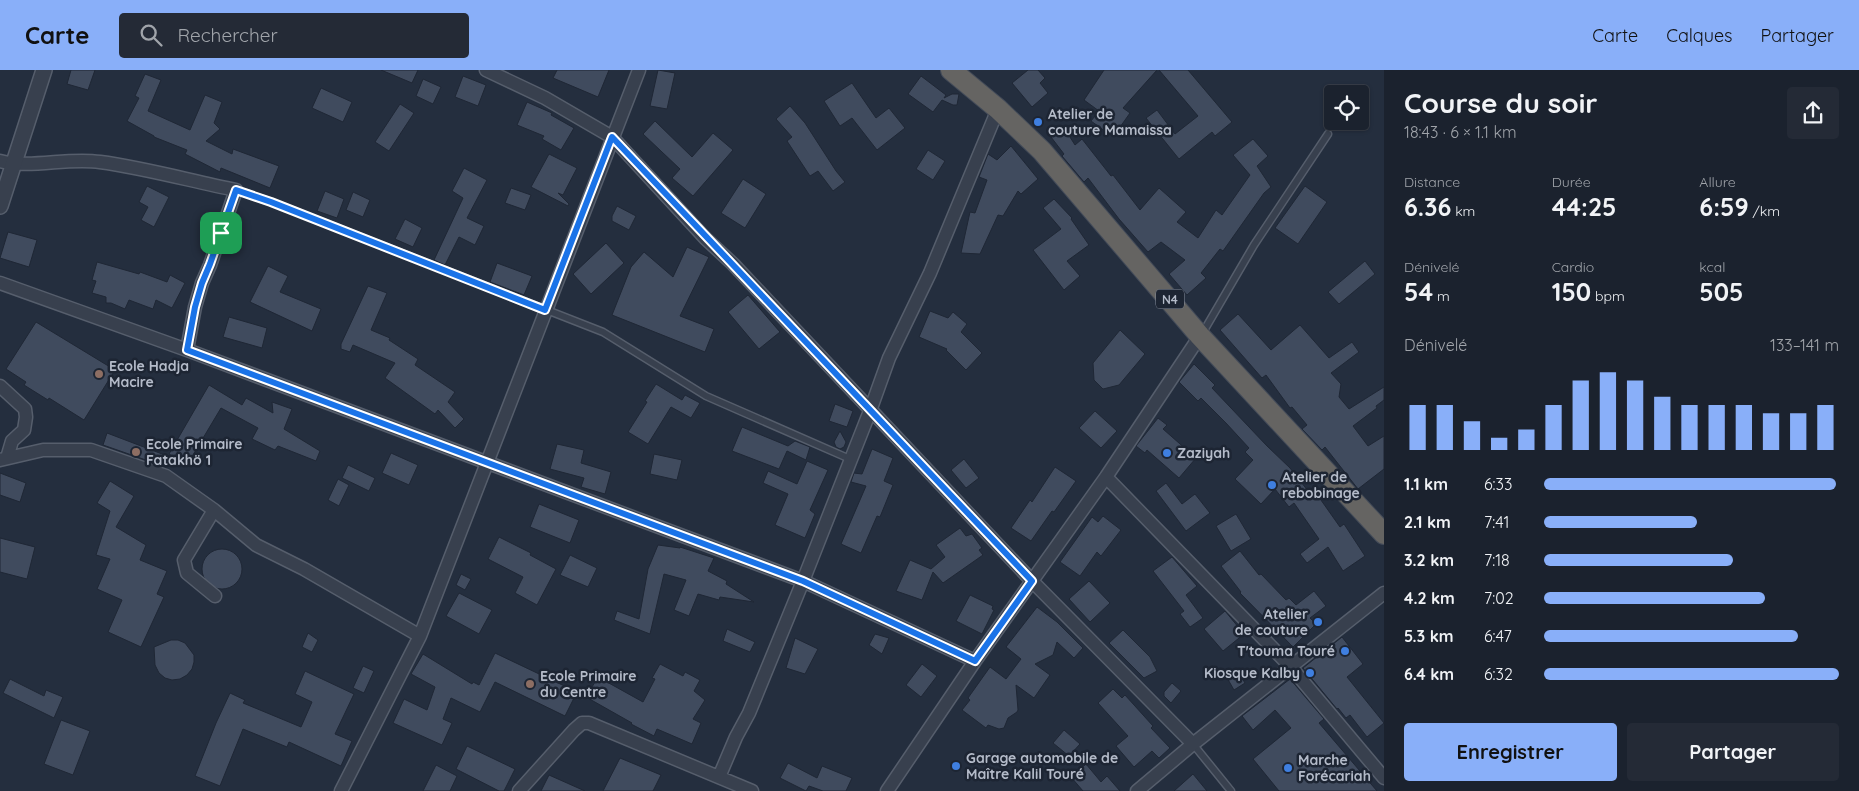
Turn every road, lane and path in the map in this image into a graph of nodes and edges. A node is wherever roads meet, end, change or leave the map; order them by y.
1 (44, 70) edge
2 (486, 70) edge
3 (639, 70) edge
4 (951, 70) edge
5 (998, 109) junction
6 (1328, 134) dead end
7 (612, 137) junction
8 (6, 163) edge
9 (236, 190) junction
10 (0, 206) edge
11 (0, 283) edge
12 (545, 310) junction
13 (1200, 336) junction
14 (187, 350) junction
15 (0, 386) edge
16 (870, 411) junction
17 (2, 458) edge
18 (850, 459) junction
19 (488, 463) junction
20 (1106, 477) junction
21 (214, 510) junction
22 (1384, 534) edge
23 (803, 581) junction
24 (1032, 581) junction
25 (1384, 593) edge
26 (214, 596) dead end
27 (420, 636) junction
28 (975, 661) junction
29 (1290, 666) junction
30 (1192, 744) junction
31 (719, 777) junction
32 (1384, 778) edge
33 (341, 791) edge
34 (519, 791) edge
35 (752, 791) edge
36 (887, 791) edge
37 (1137, 791) edge
38 (1231, 791) edge

1 - 8 street
2 - 7 street
3 - 7 street
4 - 5 highway, N4
5 - 13 highway, N4
5 - 16 street
6 - 13 lane
7 - 12 street
7 - 16 street
8 - 9 street
8 - 10 street
9 - 12 lane
9 - 14 street
11 - 14 street
12 - 18 lane
12 - 19 street
13 - 20 street
13 - 22 highway, N4
14 - 19 street
15 - 17 street
16 - 18 street
16 - 24 street
17 - 21 street
18 - 23 street
19 - 23 street
19 - 27 street
20 - 24 street
20 - 29 street
21 - 26 street
21 - 27 street
23 - 28 street
23 - 31 street
24 - 28 street
24 - 30 street
25 - 29 street
27 - 33 street
28 - 36 street
29 - 30 street
29 - 32 street
30 - 37 street
30 - 38 lane
31 - 34 street
31 - 35 street

